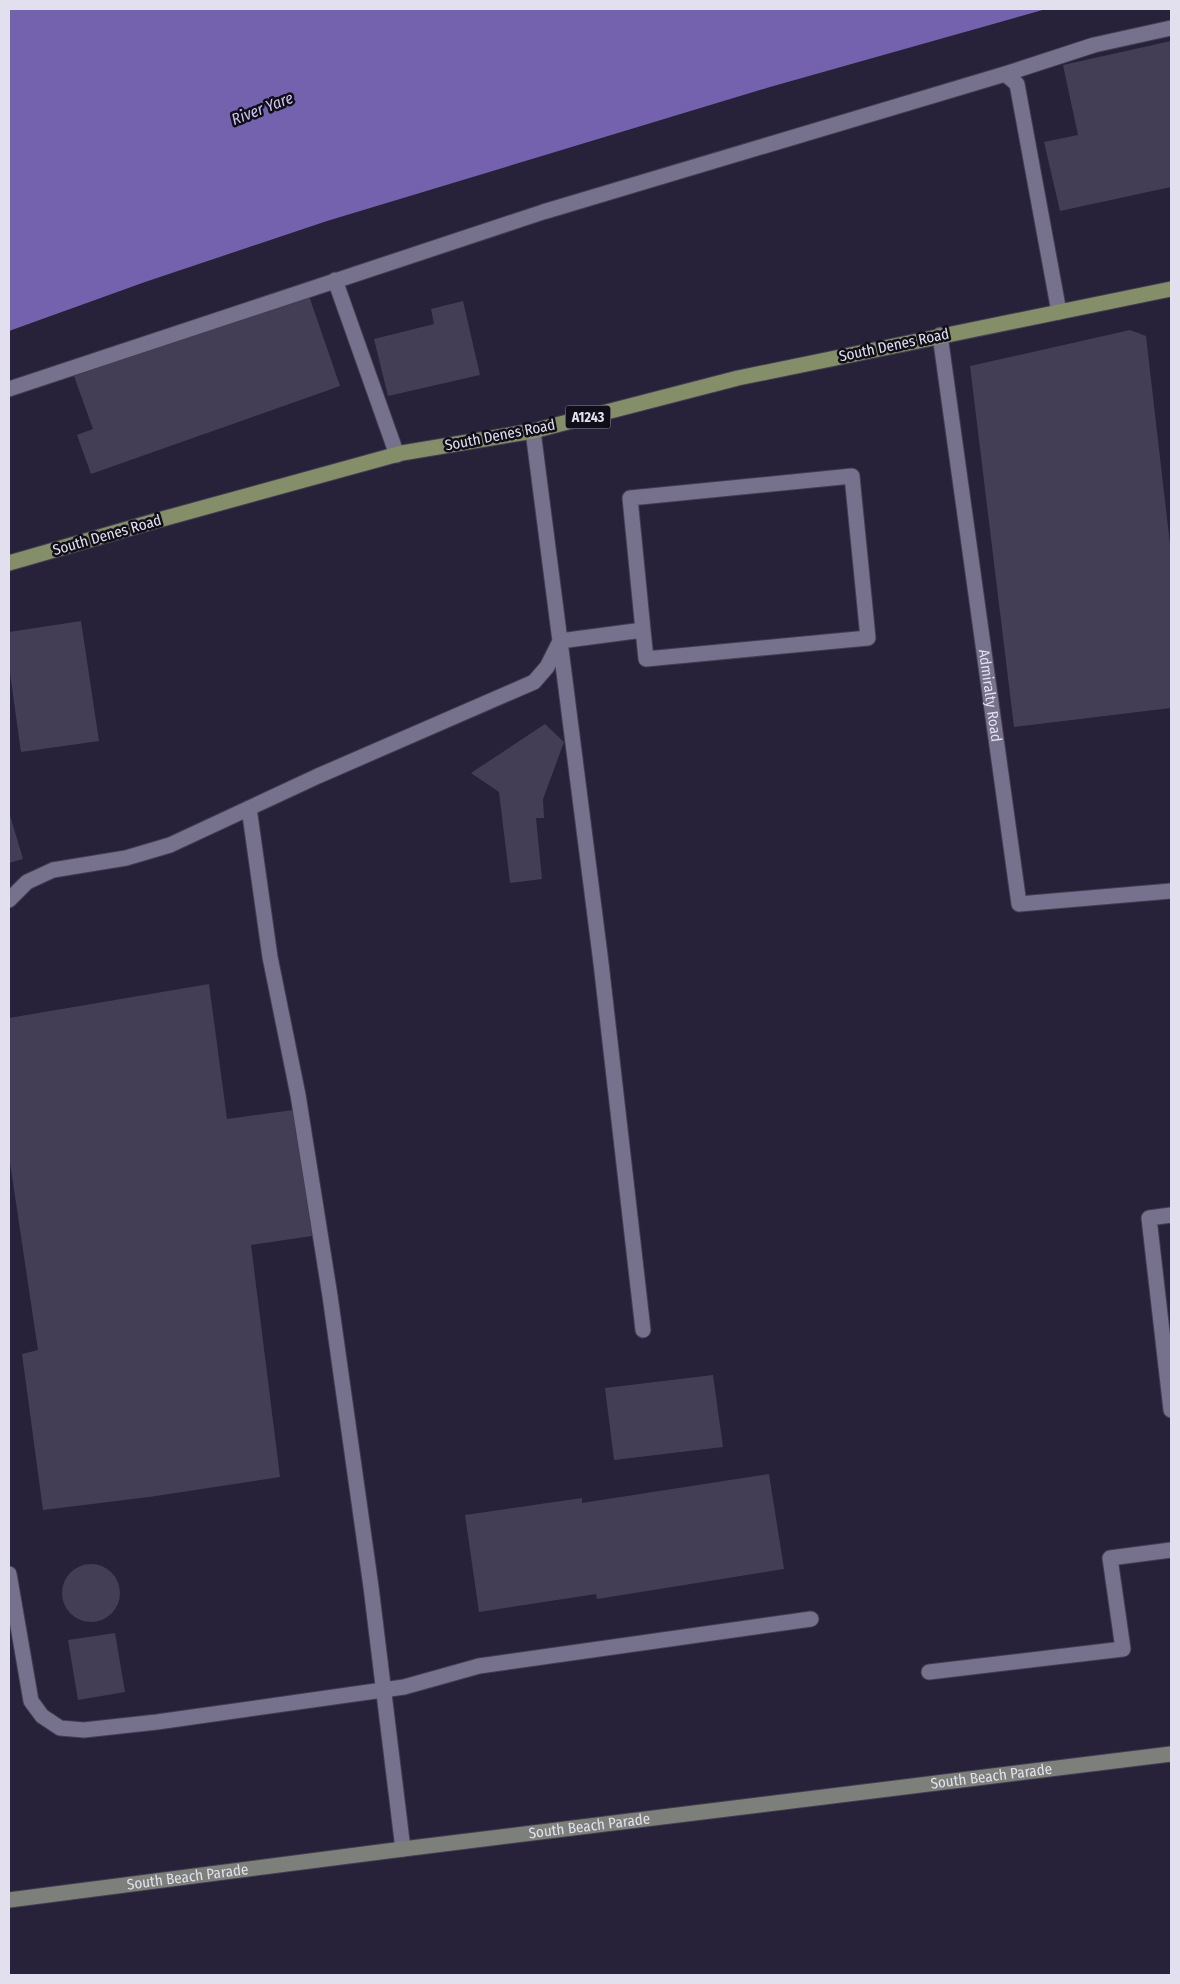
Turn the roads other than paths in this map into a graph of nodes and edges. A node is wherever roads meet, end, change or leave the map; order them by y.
1 (1171, 28) edge
2 (1005, 74) junction
3 (335, 280) junction
4 (1171, 288) edge
5 (1059, 312) junction
6 (940, 335) junction
7 (9, 389) edge
8 (533, 432) junction
9 (397, 455) junction
10 (9, 563) edge
11 (643, 630) junction
12 (560, 640) junction
13 (249, 808) junction
14 (1171, 891) edge
15 (9, 900) edge
16 (1171, 1215) edge
17 (643, 1330) dead end
18 (1171, 1410) edge
19 (1171, 1550) edge
20 (9, 1574) edge
21 (811, 1619) dead end
22 (930, 1672) dead end
23 (384, 1690) junction
24 (1171, 1754) edge
25 (403, 1849) junction
26 (9, 1900) edge

1 - 2 street
2 - 3 street
2 - 5 street
3 - 7 street
3 - 9 street
4 - 5 main road, South Denes Road / A1243
5 - 6 main road, South Denes Road / A1243
6 - 8 main road, South Denes Road / A1243
6 - 14 street, Admiralty Road
8 - 9 main road, South Denes Road / A1243
8 - 12 street
9 - 10 main road, South Denes Road / A1243
11 - 11 street
11 - 12 street
12 - 13 street
12 - 17 street
13 - 15 street
13 - 23 street
16 - 18 street
19 - 22 street
20 - 23 street
21 - 23 street
23 - 25 street
24 - 25 street, South Beach Parade
25 - 26 street, South Beach Parade

